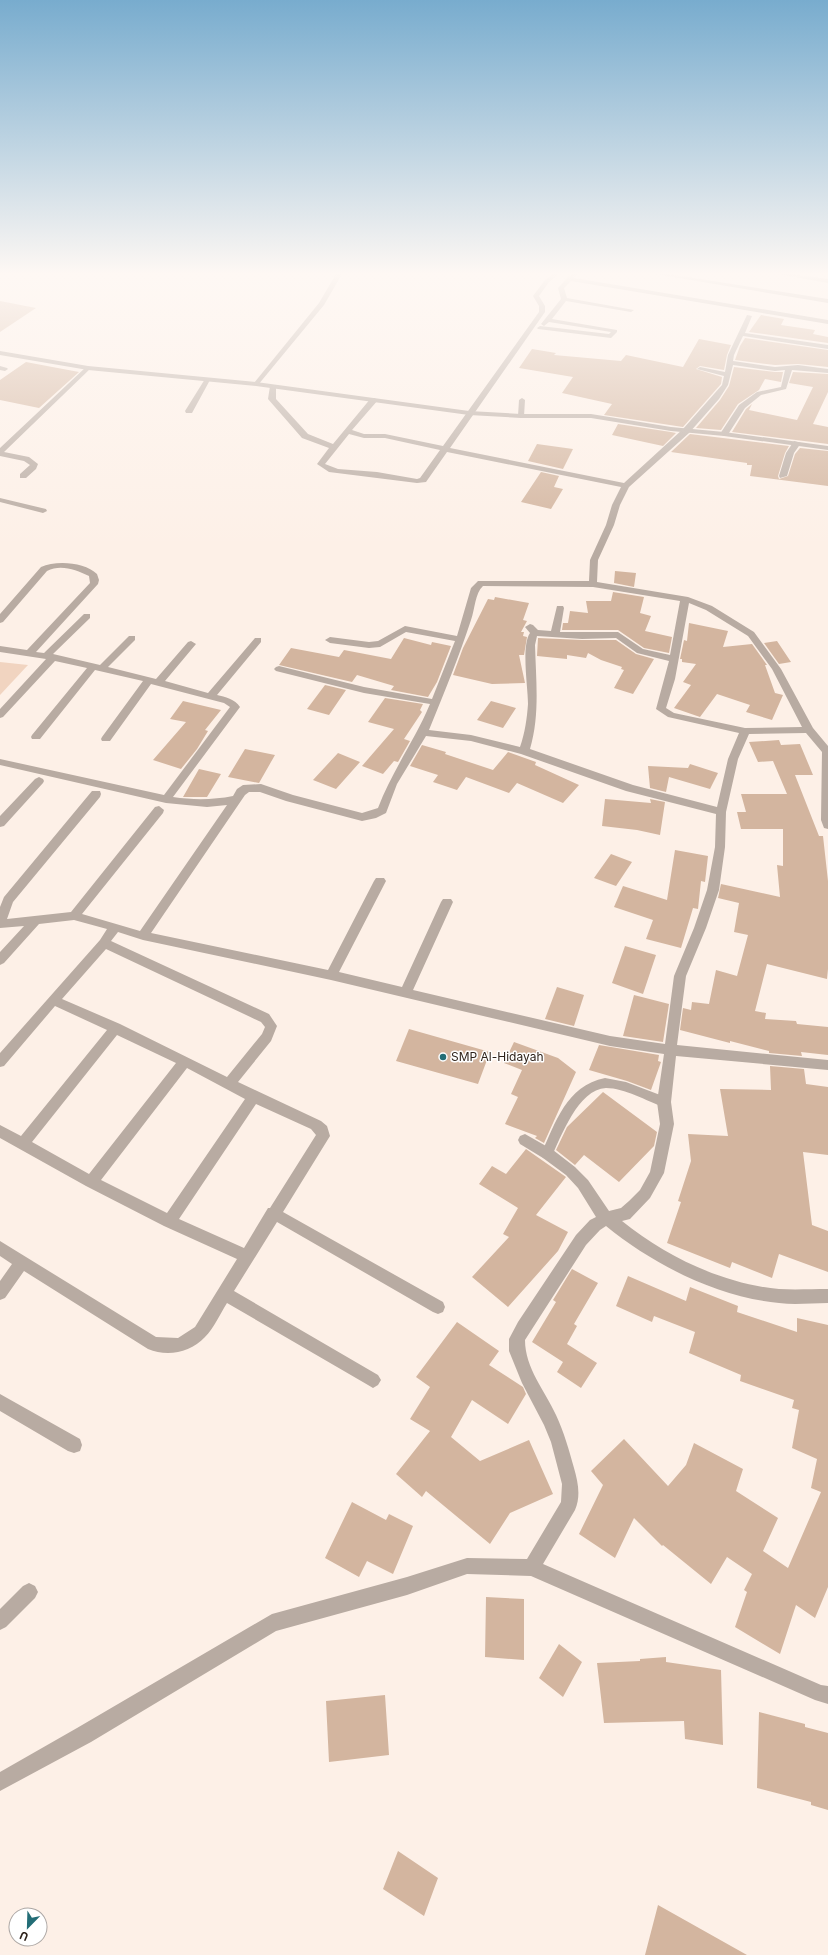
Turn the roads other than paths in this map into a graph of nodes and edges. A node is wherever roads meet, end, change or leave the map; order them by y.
1 (72, 365) edge
2 (271, 365) edge
3 (504, 365) edge
4 (730, 365) edge
5 (751, 365) edge
6 (88, 368) junction
7 (789, 368) junction
8 (700, 369) dead end
9 (828, 371) edge
10 (728, 375) junction
11 (207, 380) junction
12 (256, 384) junction
13 (274, 386) junction
14 (374, 400) junction
15 (522, 400) dead end
16 (188, 411) dead end
17 (469, 413) junction
18 (521, 416) junction
19 (347, 431) junction
20 (686, 431) junction
21 (724, 434) junction
22 (796, 443) junction
23 (334, 447) junction
24 (828, 448) edge
25 (446, 449) junction
26 (0, 453) edge
27 (23, 476) dead end
28 (783, 476) dead end
29 (626, 486) junction
30 (0, 500) edge
31 (43, 511) dead end
32 (593, 584) junction
33 (685, 600) junction
34 (560, 608) dead end
35 (87, 616) dead end
36 (0, 620) edge
37 (556, 633) junction
38 (132, 638) dead end
39 (460, 639) junction
40 (258, 640) dead end
41 (330, 640) dead end
42 (191, 644) dead end
43 (0, 649) edge
44 (30, 653) junction
45 (49, 657) junction
46 (674, 659) junction
47 (98, 667) junction
48 (279, 669) dead end
49 (153, 682) junction
50 (210, 697) junction
51 (434, 702) junction
52 (0, 715) edge
53 (809, 730) junction
54 (745, 731) junction
55 (423, 732) junction
56 (36, 737) dead end
57 (106, 739) dead end
58 (524, 751) junction
59 (828, 752) edge
60 (0, 762) edge
61 (39, 780) dead end
62 (96, 794) dead end
63 (166, 799) junction
64 (237, 799) junction
65 (159, 810) dead end
66 (720, 812) junction
67 (0, 822) edge
68 (828, 826) edge
69 (380, 881) dead end
70 (447, 902) dead end
71 (74, 916) junction
72 (37, 920) junction
73 (0, 923) edge
74 (115, 927) junction
75 (143, 936) junction
76 (104, 943) junction
77 (0, 960) edge
78 (331, 975) junction
79 (406, 992) junction
80 (53, 1000) junction
81 (116, 1028) junction
82 (671, 1050) junction
83 (185, 1061) junction
84 (0, 1062) edge
85 (828, 1065) edge
86 (229, 1084) junction
87 (254, 1097) junction
88 (664, 1102) junction
89 (0, 1131) edge
90 (525, 1140) dead end
91 (23, 1144) junction
92 (547, 1154) junction
93 (91, 1182) junction
94 (273, 1213) junction
95 (607, 1218) junction
96 (168, 1221) junction
97 (0, 1248) edge
98 (248, 1257) junction
99 (22, 1262) junction
100 (0, 1293) edge
101 (223, 1293) junction
102 (828, 1296) edge
103 (438, 1308) dead end
104 (373, 1380) dead end
105 (0, 1402) edge
106 (74, 1445) dead end
107 (531, 1568) junction
108 (29, 1592) dead end
109 (0, 1621) edge
110 (828, 1695) edge
111 (0, 1782) edge

1 - 6 street
2 - 12 street
3 - 17 street
4 - 10 street
5 - 7 street
6 - 11 street
6 - 26 street
7 - 9 street
7 - 21 street
8 - 10 street
10 - 20 street
11 - 12 street
11 - 16 street
12 - 13 street
13 - 14 street
13 - 23 street
14 - 17 street
14 - 19 street
15 - 18 lane
17 - 18 street
17 - 25 street
18 - 20 street
19 - 23 street
19 - 25 street
20 - 21 street
20 - 29 street
21 - 22 street
22 - 24 street
22 - 28 street
23 - 25 street
25 - 29 street
26 - 27 street
29 - 32 street
30 - 31 street
32 - 33 street
32 - 39 street
33 - 46 street
33 - 53 street
34 - 37 street
35 - 45 street
36 - 44 street
37 - 46 street
37 - 58 street
38 - 47 street
39 - 41 street
39 - 51 street
40 - 50 street
42 - 49 street
43 - 44 street
44 - 45 street
45 - 47 street
45 - 52 street
46 - 54 street
47 - 49 street
47 - 56 street
48 - 51 street
49 - 50 street
49 - 57 street
50 - 63 street
51 - 55 street
53 - 54 street
53 - 59 street
54 - 66 street
55 - 58 street
55 - 64 street
58 - 66 street
59 - 68 street
60 - 63 street
61 - 67 street
62 - 73 street
63 - 64 street
64 - 75 street
65 - 71 street
66 - 82 street
69 - 78 street
70 - 79 street
71 - 72 street
71 - 74 street
72 - 73 street
72 - 77 street
74 - 75 street
74 - 76 street
75 - 78 street
76 - 80 street
76 - 86 street
78 - 79 street
79 - 82 street
80 - 81 street
80 - 84 street
81 - 83 street
81 - 91 street
82 - 85 street
82 - 88 street
83 - 86 street
83 - 93 street
86 - 87 street
87 - 94 street
87 - 96 street
88 - 92 lane
88 - 95 street
89 - 91 street
90 - 92 street
91 - 93 street
92 - 95 street
93 - 96 street
94 - 98 street
94 - 103 street
95 - 102 street
95 - 107 street
96 - 98 street
97 - 99 street
98 - 101 street
99 - 100 street
99 - 101 street
101 - 104 street
105 - 106 street
107 - 110 street
107 - 111 street
108 - 109 street

